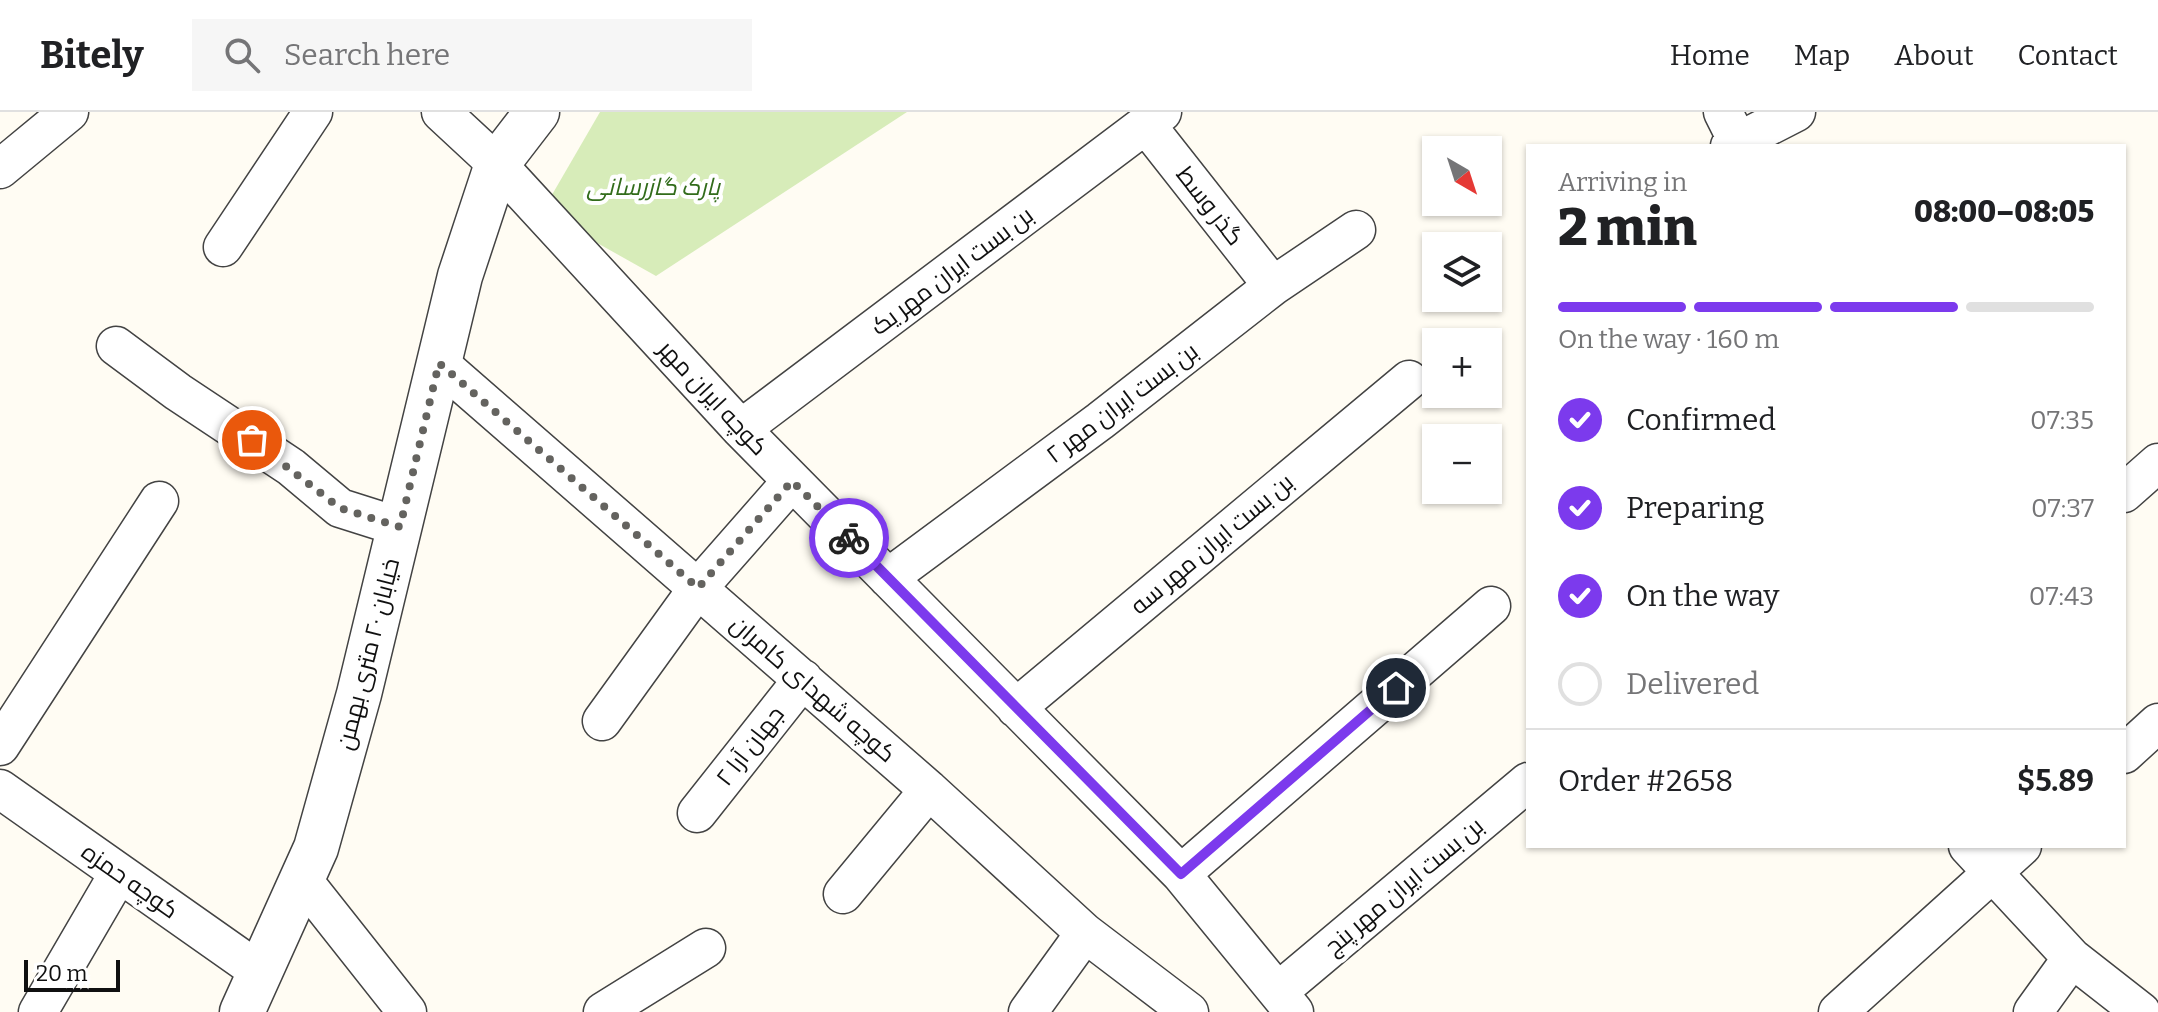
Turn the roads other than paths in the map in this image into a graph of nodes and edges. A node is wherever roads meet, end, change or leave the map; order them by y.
1 (69, 112) edge
2 (313, 112) edge
3 (441, 112) edge
4 (537, 112) edge
5 (1796, 112) edge
6 (1155, 119) edge
7 (1732, 137) edge
8 (497, 164) junction
9 (0, 169) edge
10 (1356, 230) dead end
11 (223, 247) dead end
12 (1273, 286) junction
13 (116, 346) dead end
14 (439, 363) junction
15 (1409, 380) dead end
16 (741, 429) junction
17 (2158, 463) edge
18 (792, 481) junction
19 (2126, 491) edge
20 (159, 501) dead end
21 (400, 527) junction
22 (888, 578) junction
23 (698, 588) junction
24 (1491, 606) dead end
25 (803, 679) junction
26 (1016, 708) junction
27 (602, 721) dead end
28 (2158, 723) edge
29 (0, 746) edge
30 (2126, 752) edge
31 (1526, 784) edge
32 (0, 789) edge
33 (929, 790) junction
34 (697, 813) dead end
35 (2016, 848) edge
36 (1980, 860) edge
37 (119, 873) junction
38 (1181, 874) junction
39 (301, 878) junction
40 (843, 894) dead end
41 (1085, 933) junction
42 (706, 948) dead end
43 (2072, 958) junction
44 (260, 972) junction
45 (1286, 1001) edge
46 (38, 1012) edge
47 (242, 1012) edge
48 (407, 1012) edge
49 (603, 1012) edge
50 (1028, 1012) edge
51 (1189, 1012) edge
52 (1838, 1012) edge
53 (2033, 1012) edge
54 (2141, 1012) edge

1 - 9 street
2 - 11 street
3 - 8 street, کوچه ایران مهر
4 - 8 street, خیابان ۲۰ متری بهمن
5 - 7 street
6 - 12 street, گذر وسط
6 - 16 street, بن بست ایران مهر یک
8 - 14 street, خیابان ۲۰ متری بهمن
8 - 16 street, کوچه ایران مهر
10 - 12 street, ۲ بن بست ایران مهر
12 - 22 street, ۲ بن بست ایران مهر
13 - 21 street
14 - 21 street, خیابان ۲۰ متری بهمن
14 - 23 street, کوچه شهدای کامران
15 - 26 street, بن بست ایران مهر سه
16 - 18 street, کوچه ایران مهر
17 - 19 street
18 - 22 street, کوچه ایران مهر
18 - 23 street
20 - 29 street
21 - 39 street, خیابان ۲۰ متری بهمن
22 - 26 street, کوچه ایران مهر
23 - 25 street, کوچه شهدای کامران
23 - 27 street
24 - 38 street
25 - 33 street, کوچه شهدای کامران
25 - 34 street, جهان آرا ۲
26 - 38 street, کوچه ایران مهر
28 - 30 street
31 - 45 street, بن بست ایران مهر پنج
32 - 37 street, کوچه حمزه
33 - 40 street
33 - 41 street, کوچه شهدای کامران
35 - 36 street
36 - 43 street
36 - 52 street
37 - 44 street, کوچه حمزه
37 - 46 street
38 - 45 street, کوچه ایران مهر
39 - 44 street, خیابان ۲۰ متری بهمن
39 - 48 street
41 - 50 street
41 - 51 street, کوچه شهدای کامران
42 - 49 street
43 - 53 street
43 - 54 street
44 - 47 street, خیابان ۲۰ متری بهمن

